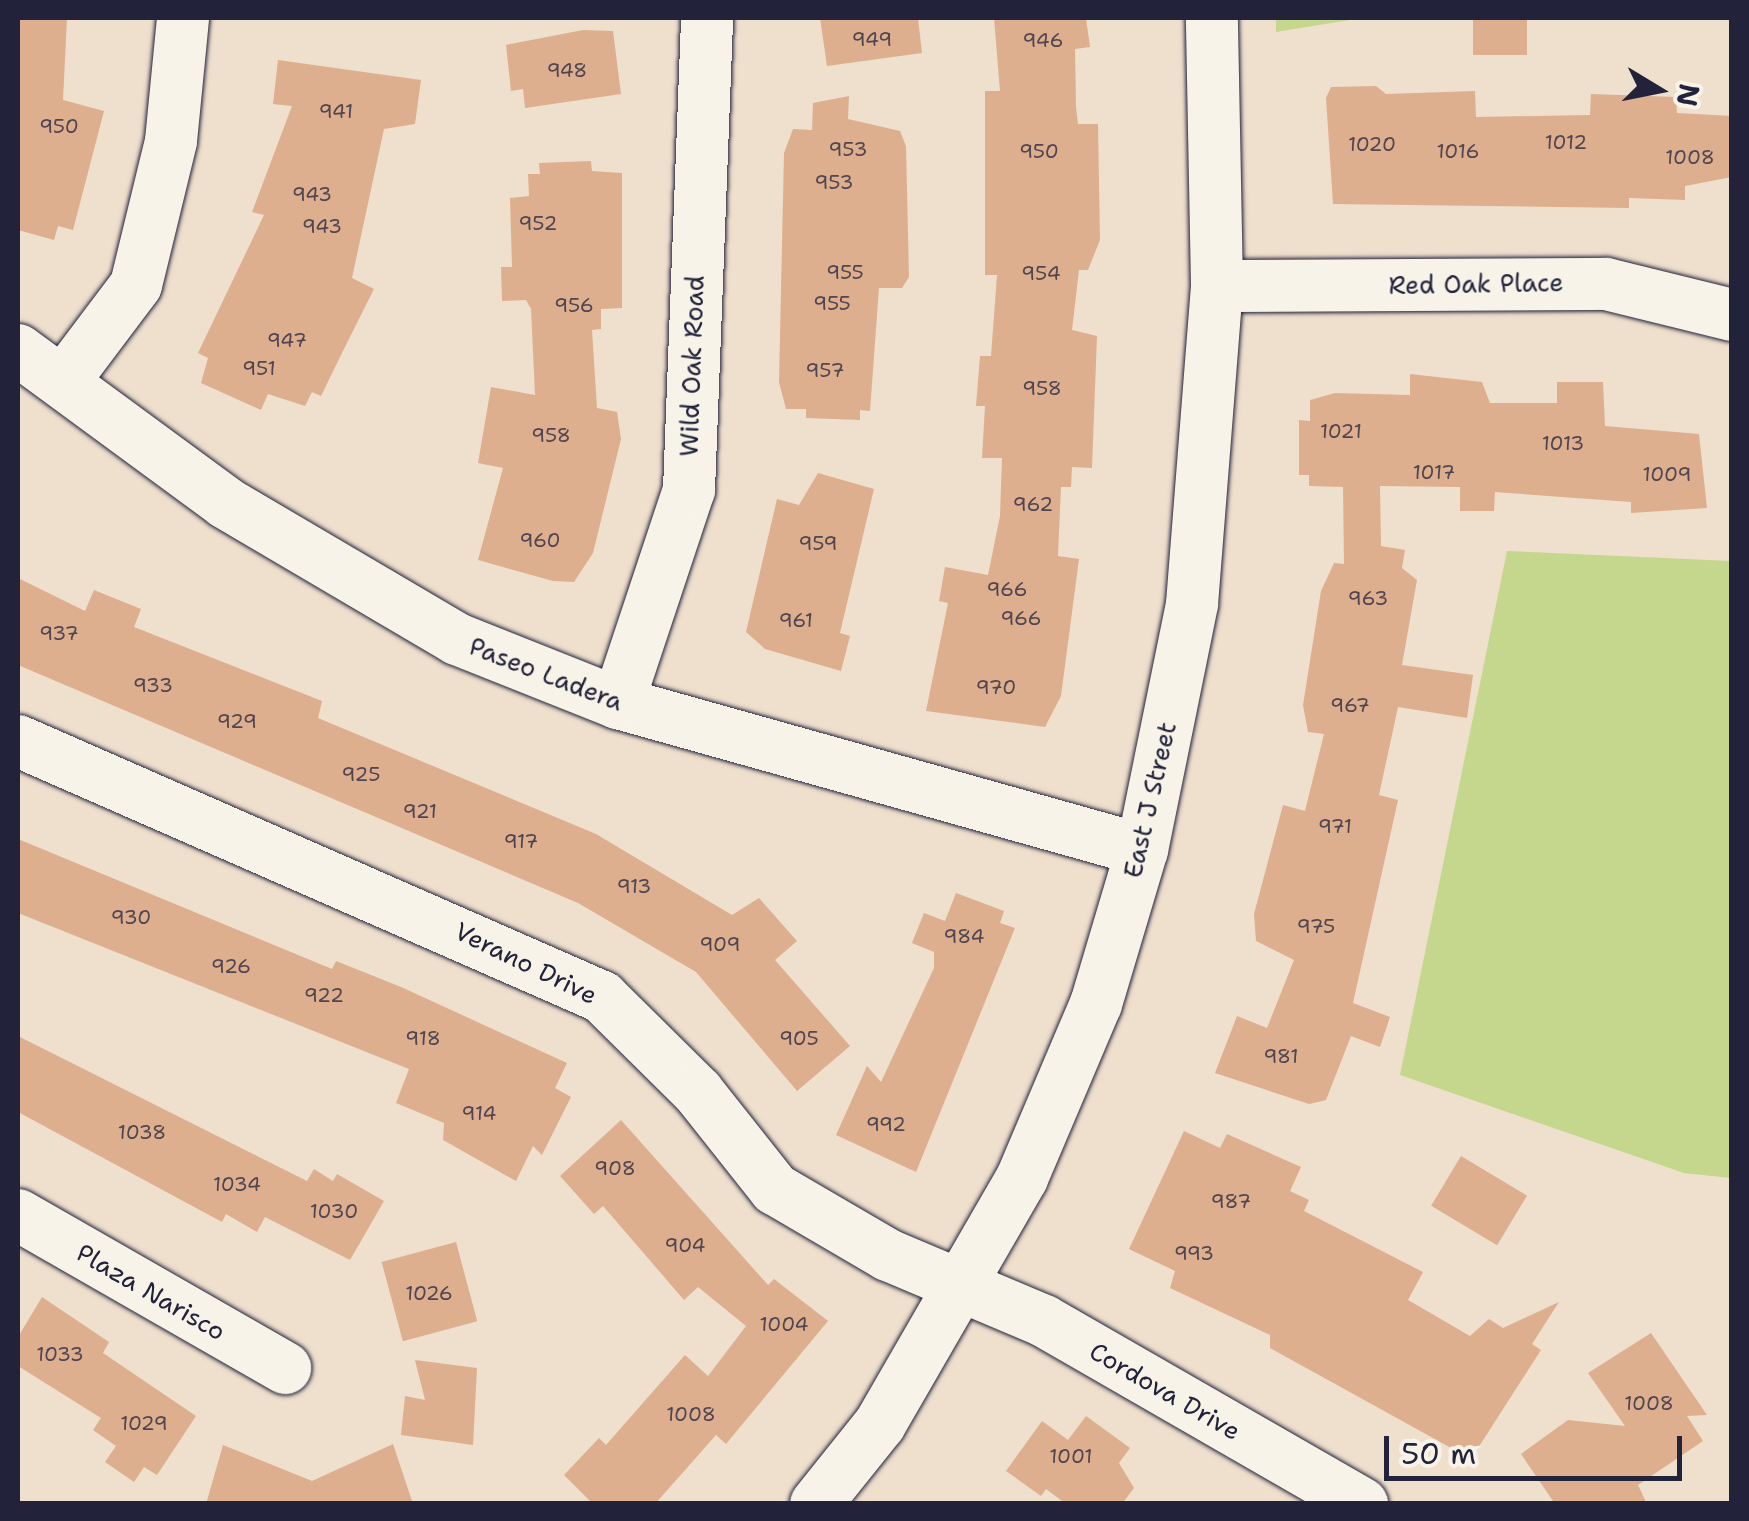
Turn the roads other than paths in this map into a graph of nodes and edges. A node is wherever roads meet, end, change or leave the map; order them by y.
1 (183, 18) edge
2 (707, 18) edge
3 (1212, 18) edge
4 (1217, 286) junction
5 (1732, 315) edge
6 (18, 350) edge
7 (63, 382) junction
8 (618, 703) junction
9 (18, 741) edge
10 (1142, 850) junction
11 (18, 1215) edge
12 (965, 1286) junction
13 (285, 1368) dead end
14 (816, 1504) edge
15 (1362, 1504) edge

1 - 7 street
2 - 8 street, Wild Oak Road
3 - 4 street, East J Street
4 - 5 street, Red Oak Place
4 - 10 street, East J Street
6 - 7 street, Paseo Ladera
7 - 8 street, Paseo Ladera
8 - 10 street, Paseo Ladera
9 - 12 street, Verano Drive
10 - 12 street, East J Street
11 - 13 street, Plaza Narisco
12 - 14 street, East J Street
12 - 15 street, Cordova Drive

